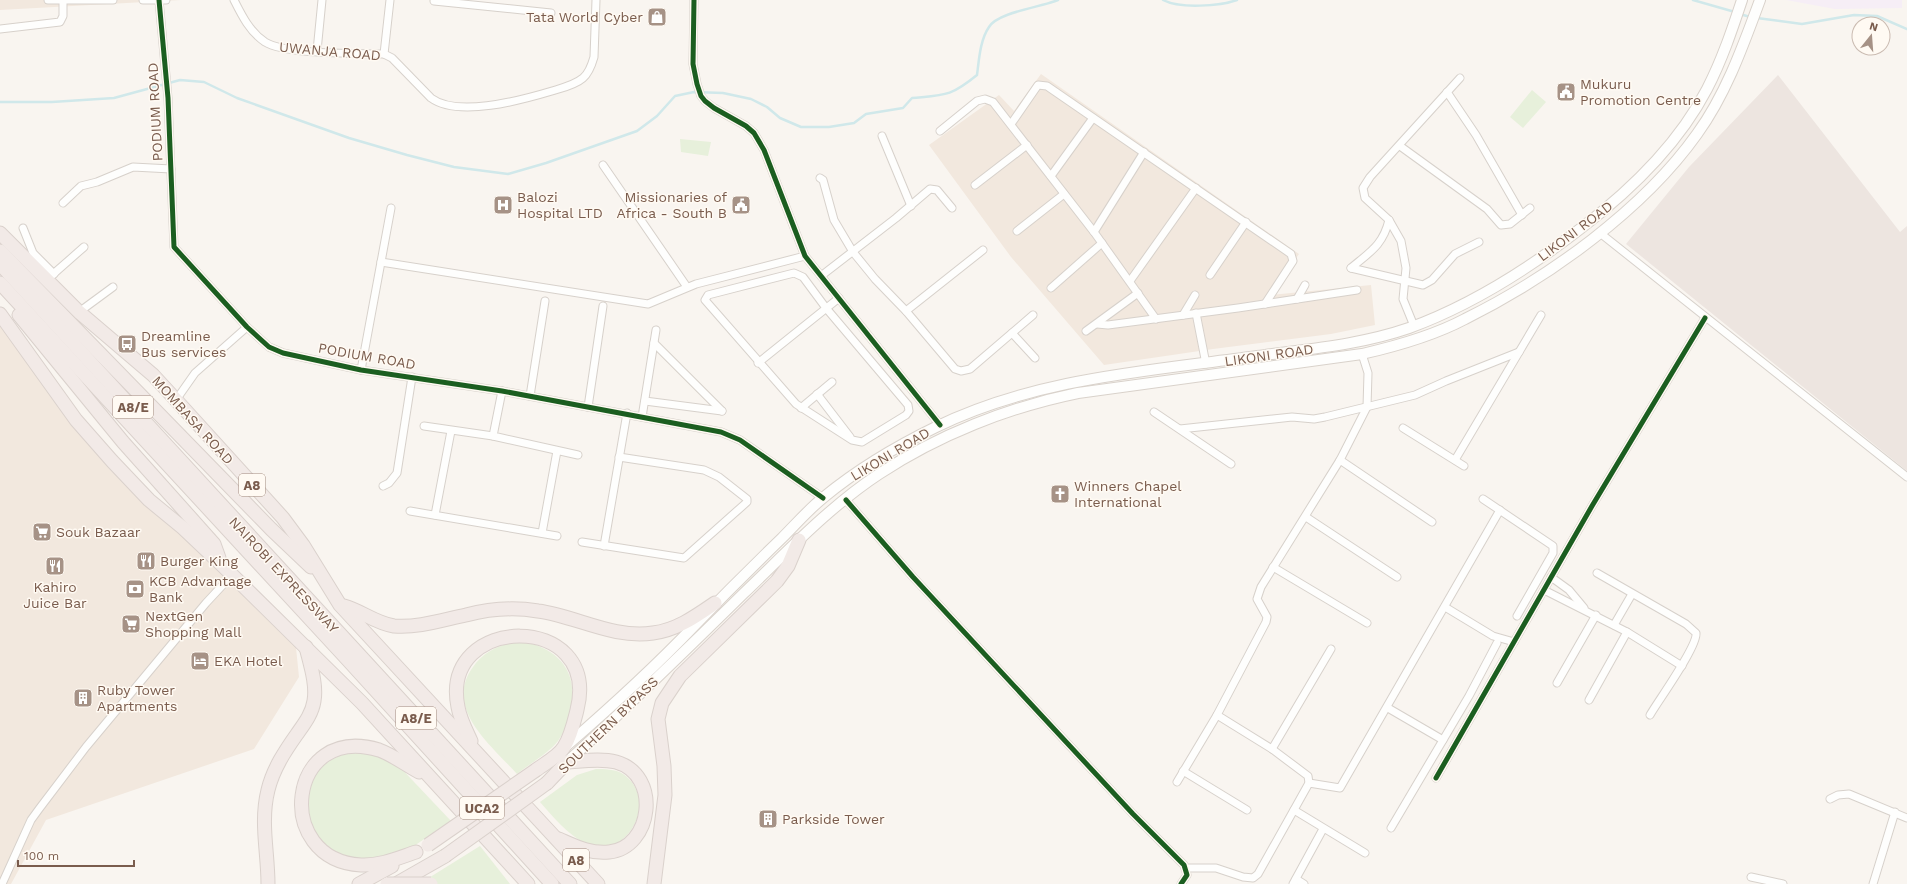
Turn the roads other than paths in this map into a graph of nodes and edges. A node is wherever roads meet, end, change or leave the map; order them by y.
1 (48, 0) edge
2 (63, 0) edge
3 (113, 0) edge
4 (143, 0) edge
5 (159, 0) edge
6 (166, 0) edge
7 (234, 0) edge
8 (322, 0) edge
9 (390, 0) edge
10 (596, 0) edge
11 (694, 0) edge
12 (1742, 0) edge
13 (1760, 0) edge
14 (434, 1) edge
15 (484, 3) edge
16 (551, 13) dead end
17 (0, 29) edge
18 (317, 51) junction
19 (384, 54) junction
20 (1460, 78) dead end
21 (1447, 92) junction
22 (1093, 118) junction
23 (1011, 124) junction
24 (940, 131) dead end
25 (882, 136) dead end
26 (1027, 145) junction
27 (1400, 146) junction
28 (1144, 152) junction
29 (603, 165) dead end
30 (171, 169) junction
31 (1051, 176) junction
32 (820, 178) dead end
33 (975, 185) dead end
34 (1196, 188) junction
35 (1064, 194) junction
36 (63, 203) dead end
37 (910, 206) junction
38 (390, 208) dead end
39 (952, 208) dead end
40 (1530, 208) dead end
41 (1522, 215) junction
42 (1389, 220) junction
43 (1246, 222) junction
44 (23, 228) dead end
45 (1017, 231) dead end
46 (1094, 232) junction
47 (0, 233) edge
48 (1600, 233) junction
49 (1479, 242) dead end
50 (1102, 243) junction
51 (84, 247) dead end
52 (983, 250) dead end
53 (0, 251) edge
54 (853, 252) junction
55 (804, 256) junction
56 (381, 262) junction
57 (0, 264) edge
58 (1210, 275) dead end
59 (50, 276) junction
60 (821, 276) junction
61 (1130, 281) junction
62 (1405, 281) junction
63 (0, 283) edge
64 (1305, 286) dead end
65 (113, 287) dead end
66 (687, 287) junction
67 (1051, 288) dead end
68 (0, 289) edge
69 (1357, 290) dead end
70 (1138, 292) junction
71 (1194, 295) dead end
72 (839, 298) junction
73 (1297, 299) junction
74 (545, 300) dead end
75 (1265, 304) junction
76 (603, 306) dead end
77 (826, 308) junction
78 (906, 311) junction
79 (79, 312) junction
80 (1196, 313) junction
81 (0, 314) edge
82 (1033, 315) dead end
83 (1183, 315) junction
84 (1541, 315) dead end
85 (1705, 318) junction
86 (1156, 319) junction
87 (1097, 324) junction
88 (1414, 326) junction
89 (247, 327) junction
90 (656, 330) dead end
91 (1086, 331) dead end
92 (1012, 333) junction
93 (654, 342) junction
94 (1519, 352) junction
95 (1362, 354) junction
96 (1035, 358) dead end
97 (758, 363) junction
98 (1206, 364) junction
99 (361, 370) junction
100 (412, 377) junction
101 (832, 382) dead end
102 (502, 392) junction
103 (817, 394) junction
104 (530, 396) junction
105 (176, 400) junction
106 (644, 401) junction
107 (1368, 406) junction
108 (588, 407) junction
109 (801, 408) junction
110 (1154, 412) dead end
111 (627, 413) junction
112 (642, 417) junction
113 (940, 425) junction
114 (424, 426) dead end
115 (1403, 428) dead end
116 (1180, 429) junction
117 (451, 431) junction
118 (493, 436) junction
119 (947, 437) junction
120 (852, 440) junction
121 (557, 451) junction
122 (578, 455) dead end
123 (619, 457) junction
124 (1340, 460) junction
125 (1456, 460) junction
126 (1231, 464) dead end
127 (1464, 466) dead end
128 (1907, 477) edge
129 (383, 486) dead end
130 (823, 498) junction
131 (1483, 499) dead end
132 (846, 500) junction
133 (1500, 510) junction
134 (410, 511) dead end
135 (435, 515) junction
136 (1306, 517) junction
137 (1432, 522) dead end
138 (542, 533) junction
139 (557, 536) dead end
140 (798, 540) junction
141 (582, 542) dead end
142 (604, 546) junction
143 (259, 555) junction
144 (221, 564) junction
145 (1273, 567) junction
146 (1597, 573) dead end
147 (232, 575) junction
148 (1397, 576) dead end
149 (1551, 577) junction
150 (324, 580) junction
151 (1544, 590) junction
152 (1632, 594) junction
153 (715, 603) junction
154 (340, 605) junction
155 (1445, 608) junction
156 (1584, 608) junction
157 (1596, 615) junction
158 (1517, 616) dead end
159 (1367, 623) dead end
160 (1614, 625) junction
161 (1627, 632) junction
162 (1495, 640) junction
163 (1514, 642) junction
164 (306, 647) junction
165 (1330, 649) dead end
166 (1509, 651) junction
167 (1682, 666) junction
168 (1558, 683) dead end
169 (1589, 700) dead end
170 (1388, 708) junction
171 (1217, 715) junction
172 (1650, 715) dead end
173 (1443, 740) junction
174 (564, 748) junction
175 (1272, 749) junction
176 (476, 752) junction
177 (567, 762) junction
178 (1183, 771) junction
179 (1436, 778) dead end
180 (430, 780) junction
181 (1177, 782) dead end
182 (1309, 783) junction
183 (1830, 799) dead end
184 (1247, 810) dead end
185 (1294, 810) junction
186 (1895, 812) junction
187 (1907, 818) edge
188 (1391, 828) dead end
189 (1323, 829) junction
190 (554, 837) junction
191 (416, 852) junction
192 (1365, 853) dead end
193 (501, 856) junction
194 (1186, 868) junction
195 (1751, 877) dead end
196 (1294, 881) edge
197 (2, 884) edge
198 (268, 884) edge
199 (359, 884) edge
200 (387, 884) edge
201 (396, 884) edge
202 (430, 884) edge
203 (515, 884) edge
204 (528, 884) edge
205 (552, 884) edge
206 (570, 884) edge
207 (598, 884) edge
208 (654, 884) edge
209 (1181, 884) edge
210 (1304, 884) edge
211 (1783, 884) edge
212 (1873, 884) edge

1 - 2 street
2 - 3 street
2 - 17 street
4 - 5 street
5 - 6 street
5 - 30 street, PODIUM ROAD
7 - 18 street, UWANJA ROAD
8 - 18 street
9 - 19 street
10 - 19 street, UWANJA ROAD
11 - 55 street
12 - 88 main road, LIKONI ROAD
13 - 48 main road, LIKONI ROAD
14 - 15 street
15 - 16 street
18 - 19 street, UWANJA ROAD
20 - 21 street
21 - 27 street
21 - 41 street
22 - 23 street
22 - 28 street
22 - 31 street
23 - 24 street
23 - 26 street
25 - 37 street
26 - 31 street
26 - 33 street
27 - 41 street
27 - 42 street
28 - 34 street
28 - 46 street
29 - 66 street
30 - 36 street
30 - 89 street, PODIUM ROAD
31 - 35 street
32 - 54 street
34 - 43 street
34 - 61 street
35 - 45 street
35 - 46 street
37 - 39 street
37 - 54 street
38 - 56 street
40 - 41 street
42 - 62 street
42 - 62 street
43 - 58 street
43 - 75 street
44 - 59 street
46 - 50 street
47 - 59 highway, MOMBASA ROAD / A8
48 - 85 street
48 - 95 main road, LIKONI ROAD
49 - 62 street
50 - 61 street
50 - 67 street
51 - 59 street
52 - 78 street
53 - 150 highway
54 - 60 street
54 - 78 street
55 - 60 street
55 - 66 street
56 - 66 street
56 - 99 street
57 - 143 highway, NAIROBI EXPRESSWAY / A8/E
59 - 79 highway, MOMBASA ROAD / A8
60 - 72 street
61 - 70 street
62 - 88 street
63 - 143 highway, NAIROBI EXPRESSWAY / A8/E
64 - 73 street
65 - 79 street
68 - 144 highway
69 - 73 street
70 - 86 street
70 - 87 street
71 - 83 street
72 - 77 street
72 - 113 street
73 - 75 street
74 - 104 street
75 - 80 street
76 - 108 street
77 - 97 street
77 - 97 street
77 - 120 street
78 - 92 street
79 - 105 highway, MOMBASA ROAD / A8
80 - 83 street
80 - 98 street
81 - 144 highway
82 - 92 street
83 - 86 street
84 - 94 street
85 - 128 street
85 - 149 street
86 - 87 street
87 - 91 street
88 - 98 main road, LIKONI ROAD
89 - 99 street, PODIUM ROAD
89 - 105 street
90 - 93 street
92 - 96 street
93 - 106 street
93 - 106 street
94 - 107 street
94 - 125 street
95 - 107 street
95 - 119 main road, LIKONI ROAD
97 - 109 street
98 - 113 main road, LIKONI ROAD
99 - 100 street, PODIUM ROAD
100 - 102 street, PODIUM ROAD
100 - 129 street
101 - 103 street
102 - 104 street, PODIUM ROAD
102 - 118 street
103 - 109 street
103 - 120 street
104 - 108 street, PODIUM ROAD
105 - 150 highway, MOMBASA ROAD / A8
106 - 112 street
107 - 116 street
107 - 124 street
108 - 111 street, PODIUM ROAD
109 - 120 street
110 - 116 street
111 - 112 street, PODIUM ROAD
111 - 123 street
112 - 130 street, PODIUM ROAD
113 - 119 main road
113 - 130 main road, LIKONI ROAD
114 - 117 street
115 - 125 street
116 - 126 street
117 - 118 street
117 - 135 street
118 - 121 street
119 - 132 main road, LIKONI ROAD
121 - 122 street
121 - 138 street
123 - 142 street
123 - 142 street
124 - 136 street
124 - 137 street
125 - 127 street
130 - 153 main road, LIKONI ROAD
131 - 133 street
132 - 140 main road, LIKONI ROAD
132 - 194 street
133 - 155 street
133 - 158 street
134 - 135 street
135 - 138 street
136 - 145 street
136 - 148 street
138 - 139 street
140 - 177 main road, SOUTHERN BYPASS
140 - 208 highway
141 - 142 street
143 - 205 highway, NAIROBI EXPRESSWAY / A8/E
143 - 206 highway, NAIROBI EXPRESSWAY / A8/E
144 - 147 highway
145 - 159 street
145 - 171 street
146 - 152 street
147 - 164 highway
147 - 197 street
149 - 151 street
149 - 156 street
150 - 154 highway, MOMBASA ROAD / A8
151 - 156 street
151 - 163 street
152 - 160 street
152 - 167 street
153 - 154 highway
153 - 174 main road, SOUTHERN BYPASS
154 - 176 highway, MOMBASA ROAD / A8
155 - 162 street
155 - 170 street
156 - 157 street
157 - 160 street
157 - 168 street
160 - 161 street
161 - 167 street
161 - 169 street
162 - 163 street
162 - 166 street
162 - 173 street
163 - 166 street
164 - 180 highway
164 - 198 highway
165 - 175 street
166 - 179 street
167 - 172 street
170 - 173 street
170 - 182 street
171 - 175 street
171 - 178 street
173 - 188 street
174 - 176 highway
174 - 191 highway, SOUTHERN BYPASS / UCA2, bridge
175 - 182 street
176 - 190 highway, A8
177 - 190 highway
177 - 201 highway, SOUTHERN BYPASS / UCA2, bridge
178 - 181 street
178 - 184 street
180 - 191 highway
180 - 193 highway
182 - 185 street
183 - 186 street
185 - 189 street
185 - 194 street
186 - 187 street
186 - 212 street
189 - 192 street
189 - 196 street
190 - 207 highway, A8
191 - 199 highway, SOUTHERN BYPASS / UCA2
193 - 203 highway
193 - 204 highway
194 - 209 street
195 - 211 street
196 - 210 street
200 - 202 highway, bridge

